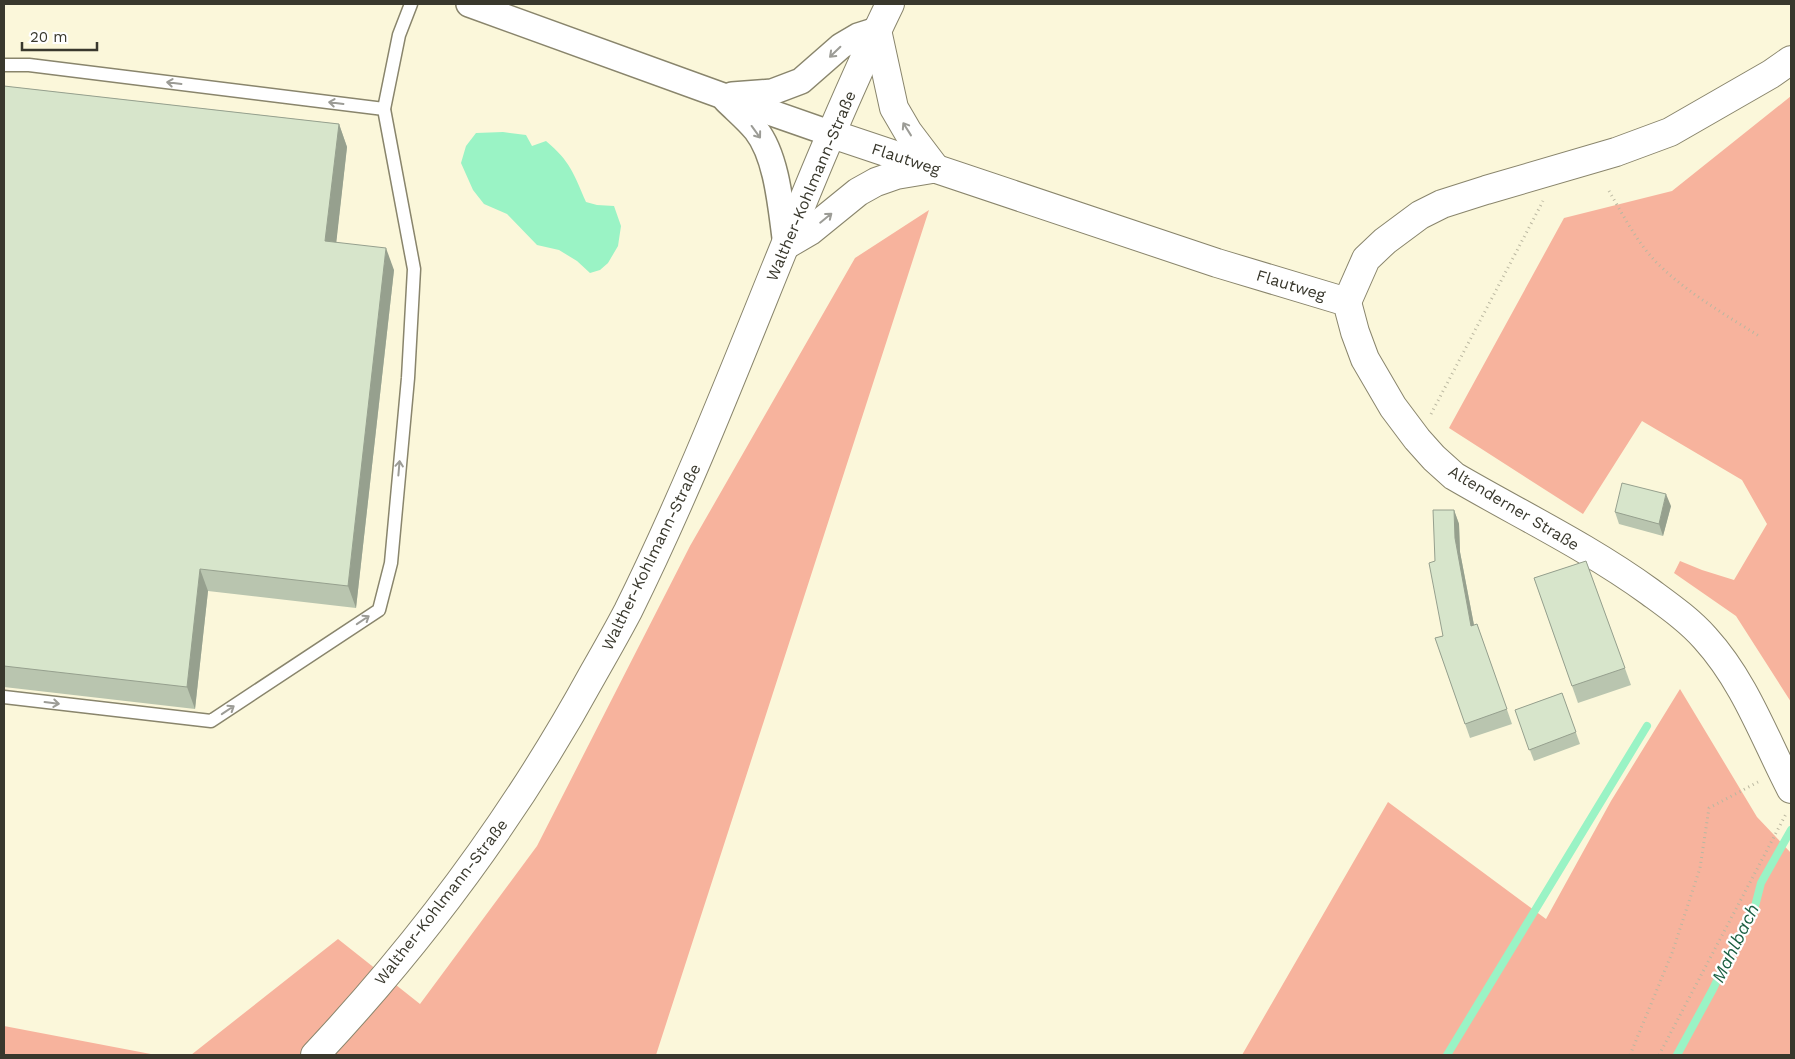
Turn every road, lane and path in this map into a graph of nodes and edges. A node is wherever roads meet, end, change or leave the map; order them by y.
1 (411, 4) edge
2 (468, 4) edge
3 (890, 4) edge
4 (877, 30) junction
5 (1791, 60) edge
6 (4, 65) edge
7 (722, 96) junction
8 (384, 109) junction
9 (832, 134) junction
10 (936, 169) junction
11 (1609, 191) dead end
12 (1543, 201) dead end
13 (786, 245) junction
14 (1347, 302) junction
15 (1759, 336) dead end
16 (1417, 439) junction
17 (4, 698) edge
18 (1752, 786) dead end
19 (1789, 801) edge
20 (314, 1055) edge
21 (1630, 1055) edge
22 (1659, 1055) edge

1 - 8 lane
2 - 7 street, Flautweg
3 - 4 main road, Walther-Kohlmann-Straße
4 -> 7 street
4 - 9 main road, Walther-Kohlmann-Straße
10 -> 4 main road
5 - 14 main road
8 -> 6 lane
7 - 9 street, Flautweg
7 -> 13 street
17 -> 8 lane
9 - 10 main road, Flautweg
9 - 13 main road, Walther-Kohlmann-Straße
13 -> 10 main road
10 - 14 main road, Flautweg
11 - 15 path
12 - 16 path
13 - 20 main road, Walther-Kohlmann-Straße
14 - 16 main road, Altenderner Straße
16 - 19 main road, Altenderner Straße
18 - 21 path
19 - 22 path

